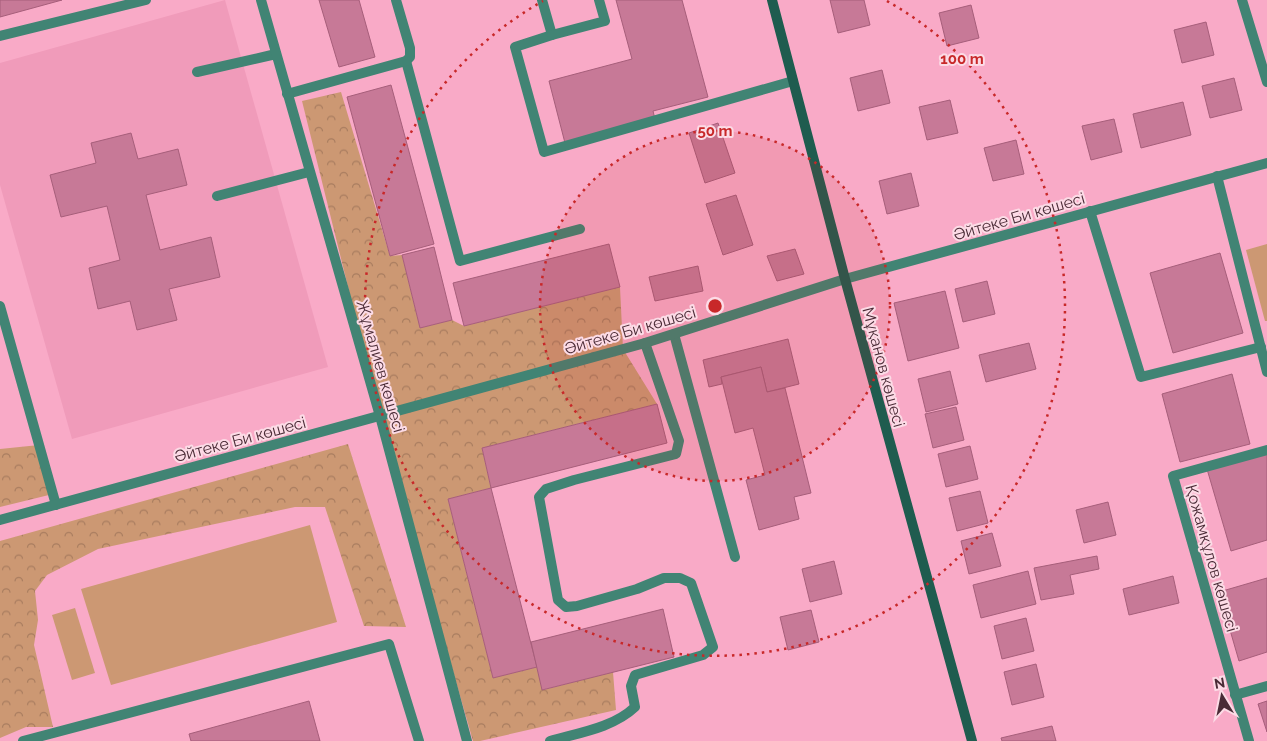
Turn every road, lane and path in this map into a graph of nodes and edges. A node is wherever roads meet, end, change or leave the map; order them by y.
1 (146, 0) edge
2 (261, 0) edge
3 (396, 0) edge
4 (542, 0) edge
5 (600, 0) edge
6 (772, 0) edge
7 (1242, 0) edge
8 (552, 35) junction
9 (0, 36) edge
10 (276, 54) junction
11 (406, 62) junction
12 (197, 72) dead end
13 (793, 82) junction
14 (1267, 82) edge
15 (287, 94) junction
16 (1267, 164) edge
17 (309, 172) junction
18 (1217, 176) junction
19 (217, 196) dead end
20 (1090, 211) junction
21 (580, 229) dead end
22 (844, 280) junction
23 (0, 306) edge
24 (674, 334) junction
25 (645, 343) junction
26 (1260, 347) junction
27 (1267, 372) edge
28 (380, 416) junction
29 (1267, 450) edge
30 (56, 505) junction
31 (0, 520) edge
32 (735, 557) dead end
33 (1267, 686) edge
34 (1235, 695) junction
35 (575, 737) edge
36 (29, 740) edge
37 (419, 741) edge
38 (467, 741) edge
39 (550, 741) edge
40 (972, 741) edge
41 (1249, 741) edge

1 - 9 street
2 - 10 street, Жұмалиев көшесі
3 - 11 street
4 - 8 street
5 - 8 street
6 - 13 main road, Мұқанов көшесі
7 - 14 street
8 - 13 street
10 - 12 street
10 - 15 street, Жұмалиев көшесі
11 - 15 street
11 - 21 street
13 - 22 main road, Мұқанов көшесі
15 - 17 street, Жұмалиев көшесі
16 - 18 street, Әйтеке Би көшесі
17 - 19 street
17 - 28 street, Жұмалиев көшесі
18 - 20 street, Әйтеке Би көшесі
18 - 26 street
20 - 22 street, Әйтеке Би көшесі
20 - 26 street
22 - 24 street, Әйтеке Би көшесі
22 - 40 main road, Мұқанов көшесі
23 - 30 street
24 - 25 street, Әйтеке Би көшесі
24 - 32 street
25 - 28 street, Әйтеке Би көшесі
25 - 35 street
26 - 27 street
28 - 30 street, Әйтеке Би көшесі
28 - 38 street, Жұмалиев көшесі
29 - 34 street, Қожамқұлов көшесі
30 - 31 street, Әйтеке Би көшесі
33 - 34 street
34 - 41 street, Қожамқұлов көшесі
35 - 39 street
36 - 37 street

